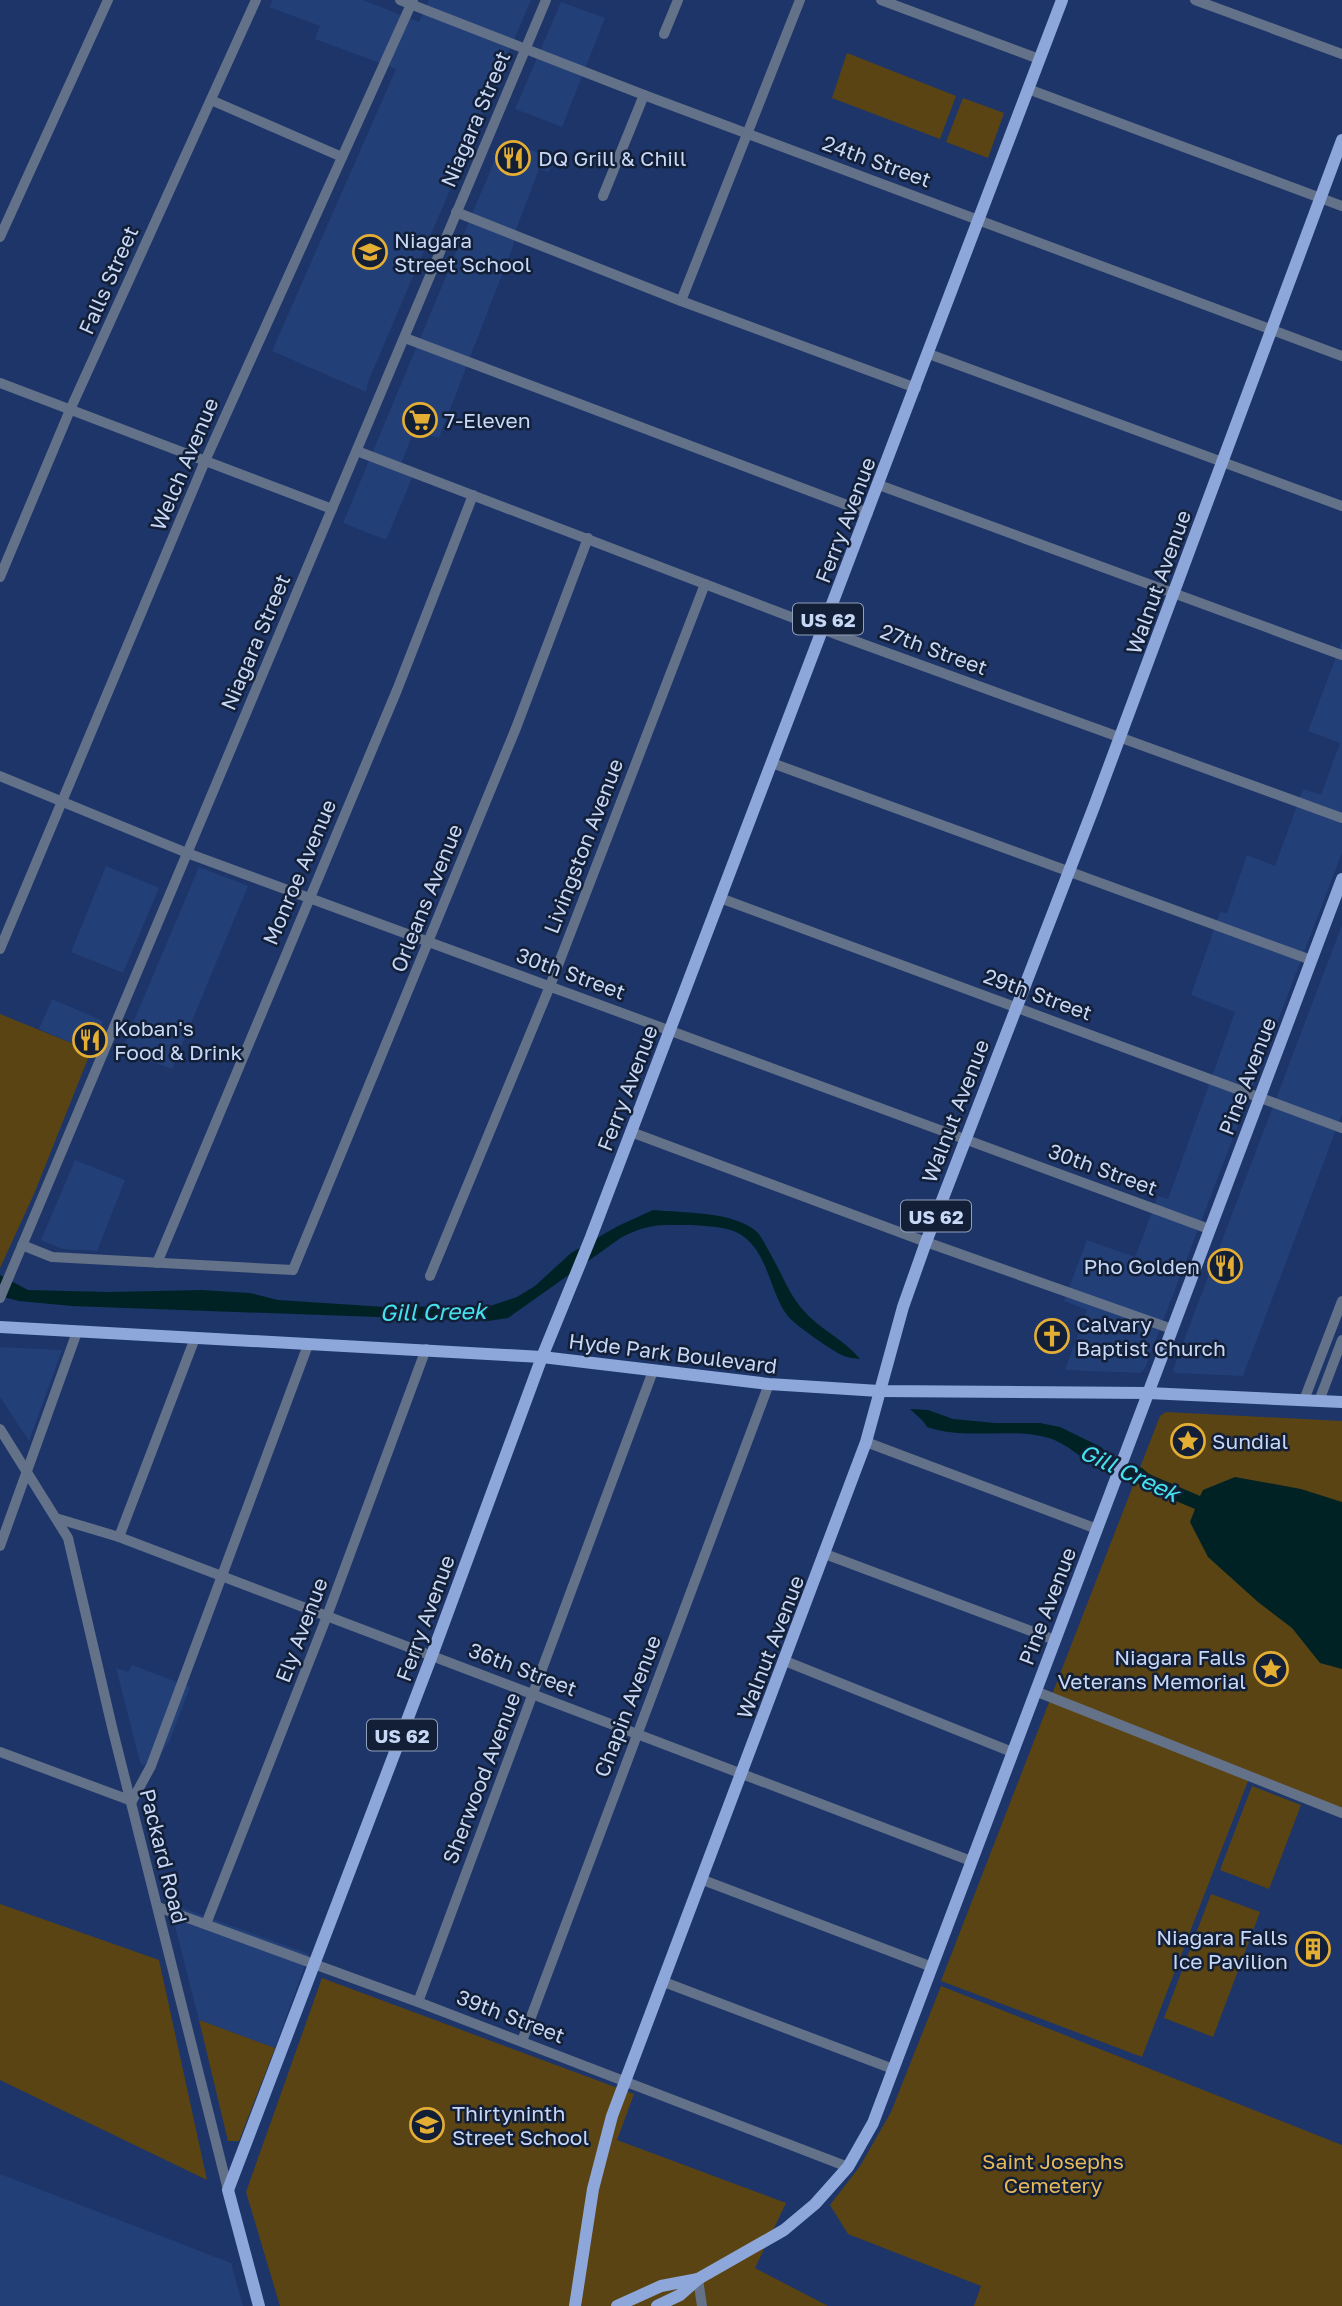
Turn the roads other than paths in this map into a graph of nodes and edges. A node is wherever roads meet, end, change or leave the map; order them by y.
1 (108, 0) edge
2 (256, 0) edge
3 (400, 0) edge
4 (546, 0) edge
5 (678, 0) edge
6 (800, 0) edge
7 (881, 0) edge
8 (1062, 0) edge
9 (1195, 0) edge
10 (412, 2) edge
11 (664, 34) dead end
12 (526, 49) junction
13 (1342, 54) edge
14 (1040, 59) junction
15 (1028, 89) junction
16 (644, 95) junction
17 (211, 100) junction
18 (748, 134) junction
19 (1342, 140) edge
20 (342, 157) junction
21 (603, 196) dead end
22 (1322, 198) junction
23 (1342, 206) edge
24 (456, 212) junction
25 (979, 219) junction
26 (0, 237) edge
27 (681, 301) junction
28 (1272, 330) junction
29 (405, 338) junction
30 (929, 355) junction
31 (1342, 356) edge
32 (0, 383) edge
33 (916, 388) junction
34 (70, 410) junction
35 (357, 451) junction
36 (205, 461) junction
37 (1223, 463) junction
38 (879, 485) junction
39 (473, 495) junction
40 (1342, 506) edge
41 (332, 509) junction
42 (868, 513) junction
43 (588, 538) junction
44 (0, 578) edge
45 (705, 584) junction
46 (1172, 594) junction
47 (824, 629) junction
48 (1342, 655) edge
49 (1119, 737) junction
50 (772, 763) junction
51 (0, 776) edge
52 (62, 802) junction
53 (1342, 818) edge
54 (187, 853) junction
55 (1069, 871) junction
56 (1342, 880) edge
57 (309, 898) junction
58 (720, 898) junction
59 (429, 942) junction
60 (0, 948) edge
61 (1311, 960) junction
62 (550, 986) junction
63 (1016, 1006) junction
64 (670, 1030) junction
65 (1260, 1096) junction
66 (1342, 1128) edge
67 (631, 1132) junction
68 (965, 1138) junction
69 (1209, 1229) junction
70 (926, 1242) junction
71 (22, 1245) junction
72 (156, 1263) junction
73 (430, 1276) dead end
74 (0, 1298) edge
75 (1342, 1301) edge
76 (0, 1326) edge
77 (1172, 1329) junction
78 (77, 1332) junction
79 (195, 1338) junction
80 (1342, 1340) edge
81 (308, 1345) junction
82 (426, 1349) junction
83 (542, 1357) junction
84 (653, 1371) junction
85 (769, 1384) junction
86 (878, 1391) junction
87 (1147, 1393) junction
88 (1304, 1400) junction
89 (1320, 1401) junction
90 (1342, 1402) edge
91 (0, 1429) edge
92 (866, 1442) junction
93 (27, 1471) junction
94 (58, 1519) junction
95 (1097, 1529) junction
96 (119, 1537) junction
97 (0, 1546) edge
98 (825, 1554) junction
99 (220, 1577) junction
100 (327, 1616) junction
101 (1055, 1640) junction
102 (432, 1655) junction
103 (785, 1661) junction
104 (1035, 1691) junction
105 (533, 1694) junction
106 (638, 1733) junction
107 (0, 1752) edge
108 (1012, 1752) junction
109 (743, 1773) junction
110 (132, 1801) junction
111 (1342, 1812) edge
112 (971, 1861) junction
113 (703, 1880) junction
114 (158, 1907) junction
115 (206, 1924) junction
116 (314, 1963) junction
117 (932, 1967) junction
118 (664, 1982) junction
119 (418, 2002) junction
120 (522, 2041) junction
121 (893, 2069) junction
122 (625, 2081) junction
123 (848, 2167) junction
124 (228, 2190) junction
125 (698, 2279) junction
126 (259, 2306) edge
127 (575, 2306) edge
128 (617, 2306) edge
129 (657, 2306) edge
130 (702, 2306) edge

1 - 26 street
2 - 17 street, Falls Street
3 - 10 street, 24th Street
4 - 12 street, Niagara Street
5 - 11 street
6 - 18 street
7 - 14 street
8 - 14 main road, Ferry Avenue / US 62
9 - 13 street
10 - 12 street, 24th Street
10 - 20 street, Welch Avenue
12 - 16 street, 24th Street
12 - 24 street, Niagara Street
14 - 15 main road, Ferry Avenue / US 62
15 - 22 street
15 - 25 main road, Ferry Avenue / US 62
16 - 18 street, 24th Street
16 - 21 street
17 - 20 street
17 - 34 street, Falls Street
18 - 25 street, 24th Street
18 - 27 street
19 - 22 main road, Walnut Avenue / US 62
20 - 36 street, Welch Avenue
22 - 23 street
22 - 28 main road, Walnut Avenue / US 62
24 - 27 street
24 - 29 street, Niagara Street
25 - 28 street, 24th Street
25 - 30 main road, Ferry Avenue / US 62
27 - 33 street
28 - 31 street, 24th Street
28 - 37 main road, Walnut Avenue / US 62
29 - 35 street, Niagara Street
29 - 42 street
30 - 33 main road, Ferry Avenue / US 62
30 - 37 street
32 - 34 street
33 - 38 main road, Ferry Avenue / US 62
34 - 36 street
34 - 44 street, Falls Street
35 - 39 street, 27th Street
35 - 41 street, Niagara Street
36 - 41 street
36 - 52 street, Welch Avenue
37 - 40 street
37 - 46 main road, Walnut Avenue / US 62
38 - 42 main road, Ferry Avenue / US 62
38 - 46 street
39 - 43 street, 27th Street
39 - 57 street, Monroe Avenue
41 - 54 street, Niagara Street
42 - 47 main road, Ferry Avenue / US 62
43 - 45 street, 27th Street
43 - 59 street, Orleans Avenue
45 - 47 street, 27th Street
45 - 62 street, Livingston Avenue
46 - 48 street
46 - 49 main road, Walnut Avenue / US 62
47 - 49 street, 27th Street
47 - 50 main road, Ferry Avenue / US 62
49 - 53 street, 27th Street
49 - 55 main road, Walnut Avenue / US 62
50 - 55 street
50 - 58 main road, Ferry Avenue / US 62
51 - 52 street, 30th Street
52 - 54 street, 30th Street
52 - 60 street, Welch Avenue
54 - 57 street, 30th Street
54 - 71 street, Niagara Street
55 - 61 street
55 - 63 main road, Walnut Avenue / US 62
56 - 61 main road, Pine Avenue
57 - 59 street, 30th Street
57 - 72 street, Monroe Avenue
58 - 63 street, 29th Street
58 - 64 main road, Ferry Avenue / US 62
59 - 62 street, 30th Street
59 - 72 street, Orleans Avenue
61 - 65 main road, Pine Avenue
62 - 64 street, 30th Street
62 - 73 street, Livingston Avenue
63 - 65 street, 29th Street
63 - 68 main road, Walnut Avenue / US 62
64 - 67 main road, Ferry Avenue / US 62
64 - 68 street, 30th Street
65 - 66 street, 29th Street
65 - 69 main road, Pine Avenue
67 - 70 street
67 - 83 main road, Ferry Avenue / US 62
68 - 69 street, 30th Street
68 - 70 main road, Walnut Avenue / US 62
69 - 77 main road, Pine Avenue
70 - 77 street
70 - 86 main road, Walnut Avenue / US 62
71 - 72 street
71 - 74 street, Niagara Street
75 - 88 street
76 - 78 main road, Hyde Park Boulevard
77 - 87 main road, Pine Avenue
78 - 79 main road, Hyde Park Boulevard
78 - 93 street
79 - 81 main road, Hyde Park Boulevard
79 - 96 street
80 - 89 street
81 - 82 main road, Hyde Park Boulevard
81 - 99 street
82 - 83 main road, Hyde Park Boulevard
82 - 100 street, Ely Avenue
83 - 84 main road, Hyde Park Boulevard
83 - 102 main road, Ferry Avenue / US 62
84 - 85 main road, Hyde Park Boulevard
84 - 105 street, Sherwood Avenue
85 - 86 main road, Hyde Park Boulevard
85 - 106 street, Chapin Avenue
86 - 87 main road, Hyde Park Boulevard
86 - 92 main road, Walnut Avenue / US 62
87 - 88 main road, Hyde Park Boulevard
87 - 95 main road, Pine Avenue
88 - 89 main road, Hyde Park Boulevard
89 - 90 main road, Hyde Park Boulevard
91 - 93 street, Packard Road
92 - 95 street
92 - 98 main road, Walnut Avenue / US 62
93 - 94 street, Packard Road
93 - 97 street
94 - 96 street, 36th Street
94 - 110 street, Packard Road
95 - 101 main road, Pine Avenue
96 - 99 street, 36th Street
98 - 101 street
98 - 103 main road, Walnut Avenue / US 62
99 - 100 street, 36th Street
99 - 110 street
100 - 102 street, 36th Street
100 - 115 street, Ely Avenue
101 - 104 main road, Pine Avenue
102 - 105 street, 36th Street
102 - 116 main road, Ferry Avenue / US 62
103 - 108 street
103 - 109 main road, Walnut Avenue / US 62
104 - 108 main road, Pine Avenue
104 - 111 street
105 - 106 street, 36th Street
105 - 119 street, Sherwood Avenue
106 - 109 street, 36th Street
106 - 120 street, Chapin Avenue
107 - 110 street
108 - 112 main road, Pine Avenue
109 - 112 street, 36th Street
109 - 113 main road, Walnut Avenue / US 62
110 - 114 street, Packard Road
112 - 117 main road, Pine Avenue
113 - 117 street
113 - 118 main road, Walnut Avenue / US 62
114 - 115 street, 39th Street
114 - 124 street, Packard Road
115 - 116 street, 39th Street
116 - 119 street, 39th Street
116 - 124 main road, Ferry Avenue / US 62
117 - 121 main road, Pine Avenue
118 - 121 street
118 - 122 main road, Walnut Avenue / US 62
119 - 120 street, 39th Street
120 - 122 street, 39th Street
121 - 123 main road, Pine Avenue
122 - 123 street, 39th Street
122 - 127 main road, Walnut Avenue / US 62
123 - 125 main road, Pine Avenue
124 - 126 main road, Packard Road
125 - 128 main road
125 - 129 main road
125 - 130 street

